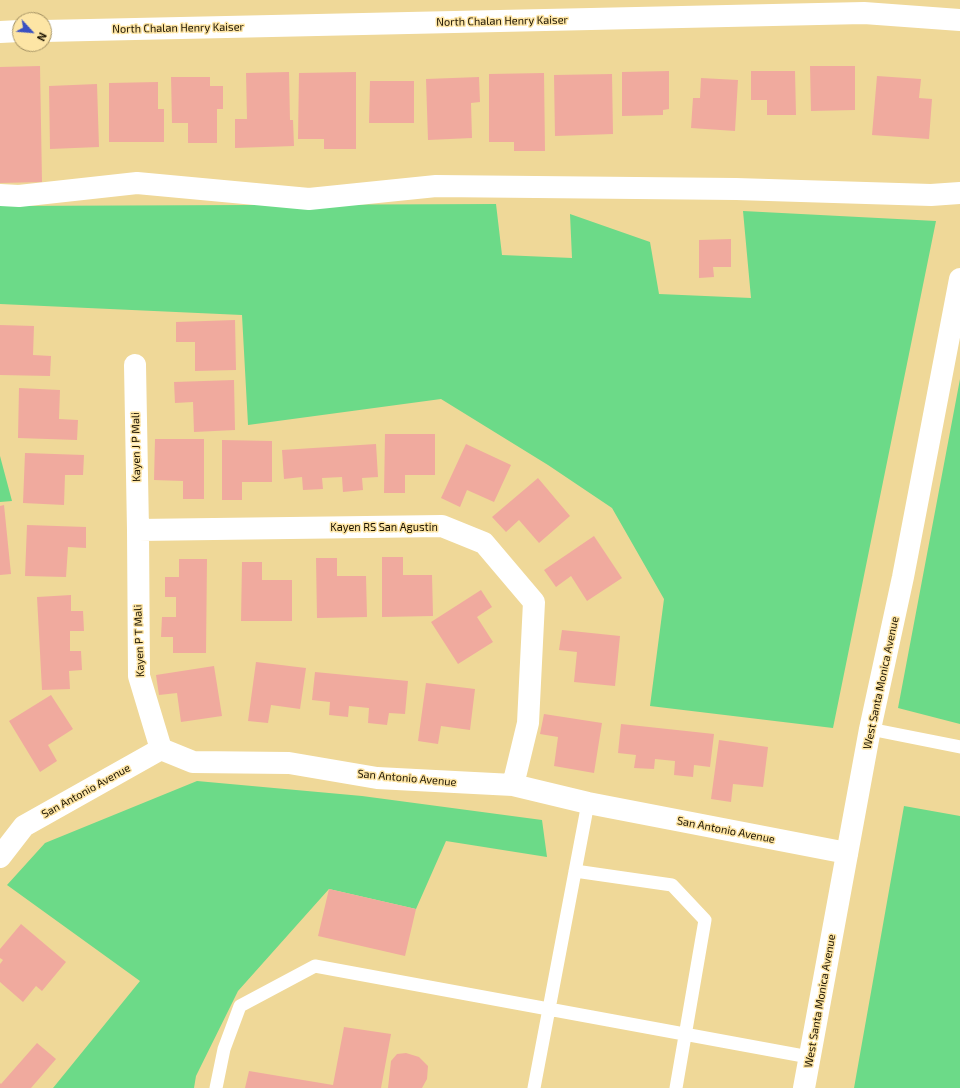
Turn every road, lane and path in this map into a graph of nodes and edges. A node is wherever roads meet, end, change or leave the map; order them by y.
1 (864, 6) edge
2 (960, 20) edge
3 (12, 31) edge
4 (52, 31) edge
5 (0, 32) edge
6 (960, 193) edge
7 (0, 195) edge
8 (960, 279) edge
9 (135, 365) dead end
10 (138, 530) junction
11 (870, 729) junction
12 (960, 747) edge
13 (161, 749) junction
14 (513, 785) junction
15 (588, 803) junction
16 (847, 853) junction
17 (0, 857) edge
18 (575, 871) junction
19 (549, 1009) junction
20 (686, 1034) junction
21 (809, 1057) junction
22 (216, 1088) edge
23 (534, 1088) edge
24 (676, 1088) edge
25 (804, 1088) edge

1 - 2 street, North Chalan Henry Kaiser
1 - 4 street, North Chalan Henry Kaiser
3 - 5 street
6 - 7 street
8 - 11 street, West Santa Monica Avenue
9 - 10 street, Kayen J P Mali
10 - 13 street, Kayen P T Mali
10 - 14 street, Kayen RS San Agustin
11 - 12 lane
11 - 16 street, West Santa Monica Avenue
13 - 14 street, San Antonio Avenue
13 - 17 street, San Antonio Avenue
14 - 15 street, San Antonio Avenue
15 - 16 street, San Antonio Avenue
15 - 18 lane
16 - 21 street, West Santa Monica Avenue
18 - 19 lane
18 - 20 lane
19 - 20 lane
19 - 22 lane
19 - 23 lane
20 - 21 lane
20 - 24 lane
21 - 25 street, West Santa Monica Avenue

